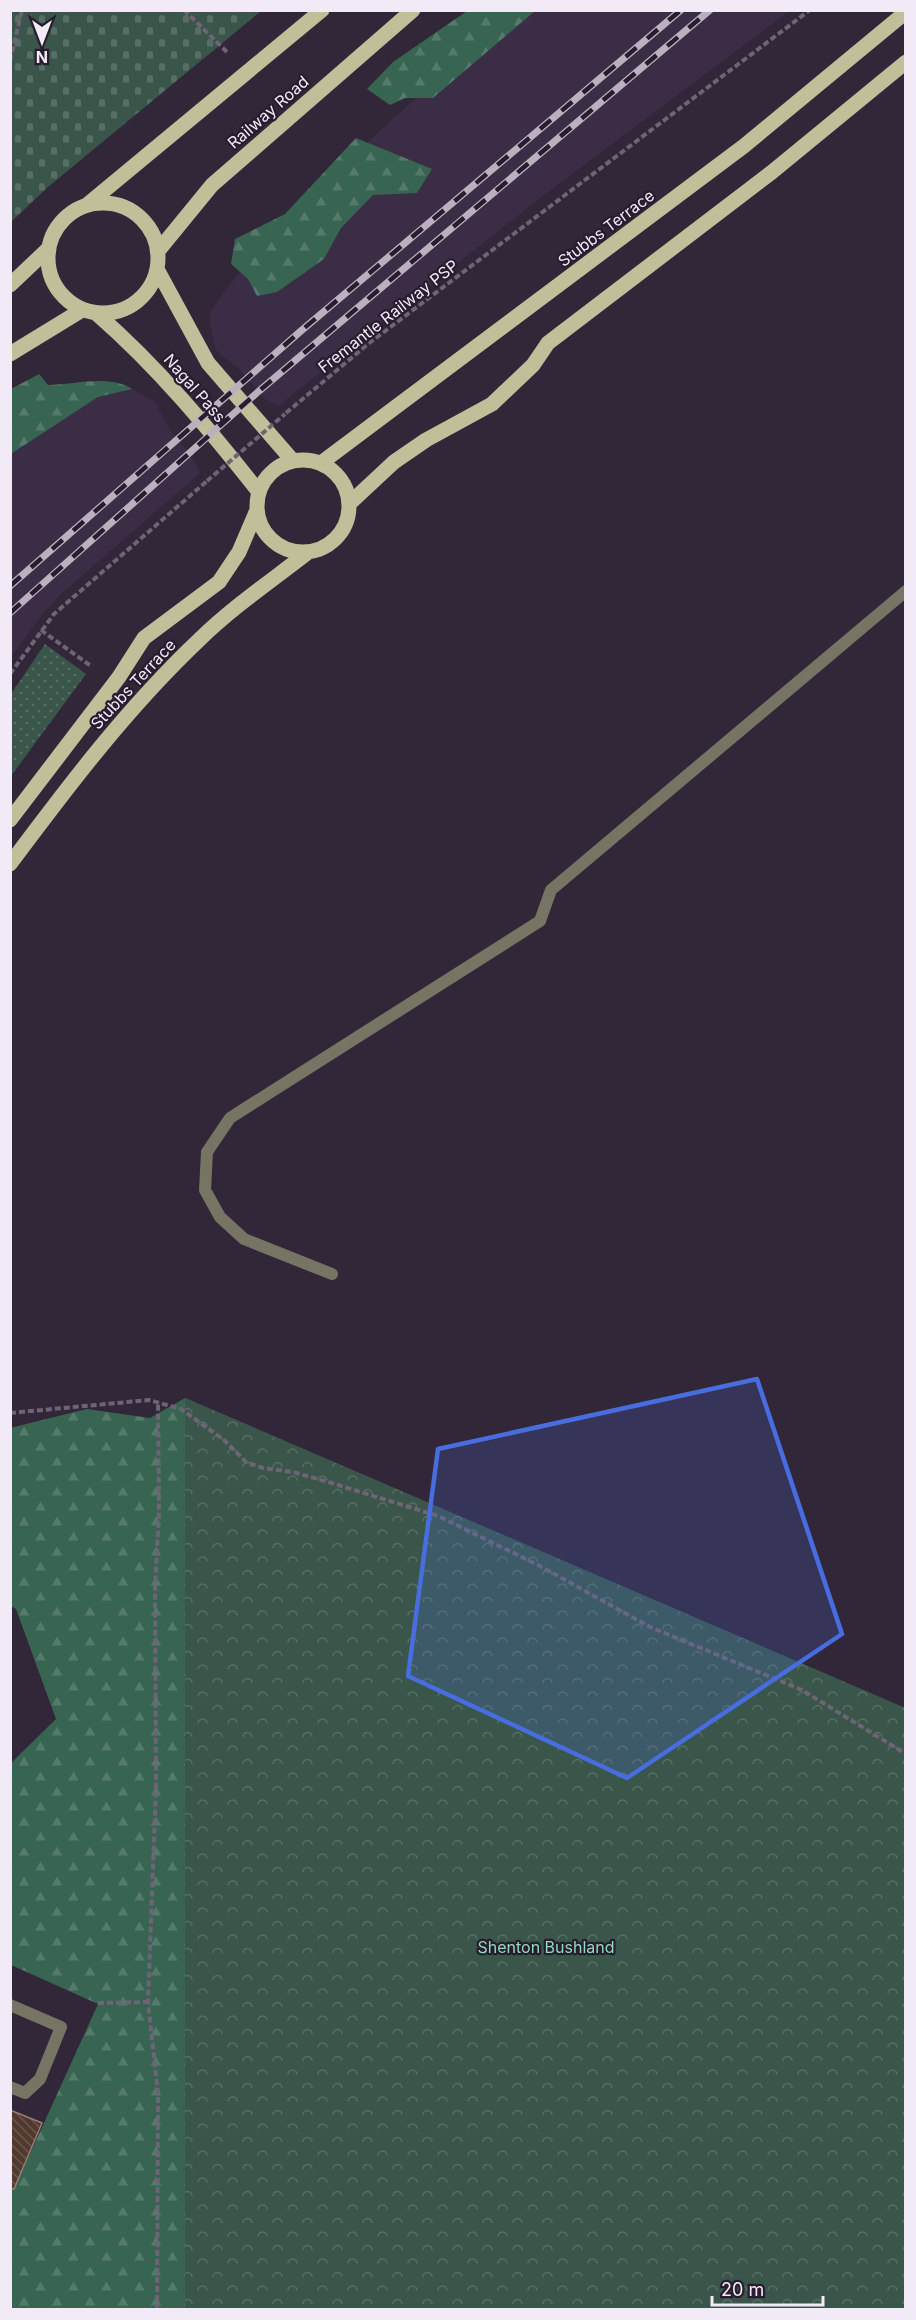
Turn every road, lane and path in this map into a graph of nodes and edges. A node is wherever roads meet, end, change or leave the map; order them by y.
1 (22, 10) edge
2 (184, 10) edge
3 (322, 10) edge
4 (413, 10) edge
5 (810, 10) edge
6 (906, 12) edge
7 (10, 61) edge
8 (906, 62) edge
9 (247, 72) junction
10 (85, 206) junction
11 (48, 249) junction
12 (158, 251) junction
13 (158, 269) junction
14 (10, 285) edge
15 (89, 312) junction
16 (10, 354) edge
17 (293, 461) junction
18 (321, 463) junction
19 (259, 492) junction
20 (350, 502) junction
21 (257, 510) junction
22 (307, 553) junction
23 (906, 591) edge
24 (41, 630) junction
25 (91, 666) dead end
26 (10, 674) edge
27 (10, 819) edge
28 (10, 864) edge
29 (332, 1274) dead end
30 (158, 1402) junction
31 (10, 1413) edge
32 (906, 1754) edge
33 (148, 2002) junction
34 (98, 2003) dead end
35 (10, 2005) edge
36 (10, 2087) edge
37 (157, 2310) edge

1 - 7 path
2 - 9 path
3 - 9 main road
4 - 12 main road, Railway Road
5 - 24 path, Fremantle Railway PSP, bridge
6 - 18 main road, Stubbs Terrace
8 - 20 main road
9 - 10 main road
10 - 11 main road
10 - 12 main road
11 - 14 main road
11 - 15 main road
12 - 13 main road
13 - 15 main road
13 - 17 main road, Nagal Pass
15 - 16 main road
15 - 19 main road, Nagal Pass
17 - 18 main road
17 - 19 main road
18 - 20 main road
19 - 21 main road
20 - 22 main road
21 - 22 main road
21 - 27 main road, Stubbs Terrace
22 - 28 main road, Stubbs Terrace
23 - 29 lane
24 - 25 path
24 - 26 path, Fremantle Railway PSP
30 - 31 path
30 - 32 path
30 - 33 path
33 - 34 path
33 - 37 path
35 - 36 lane

